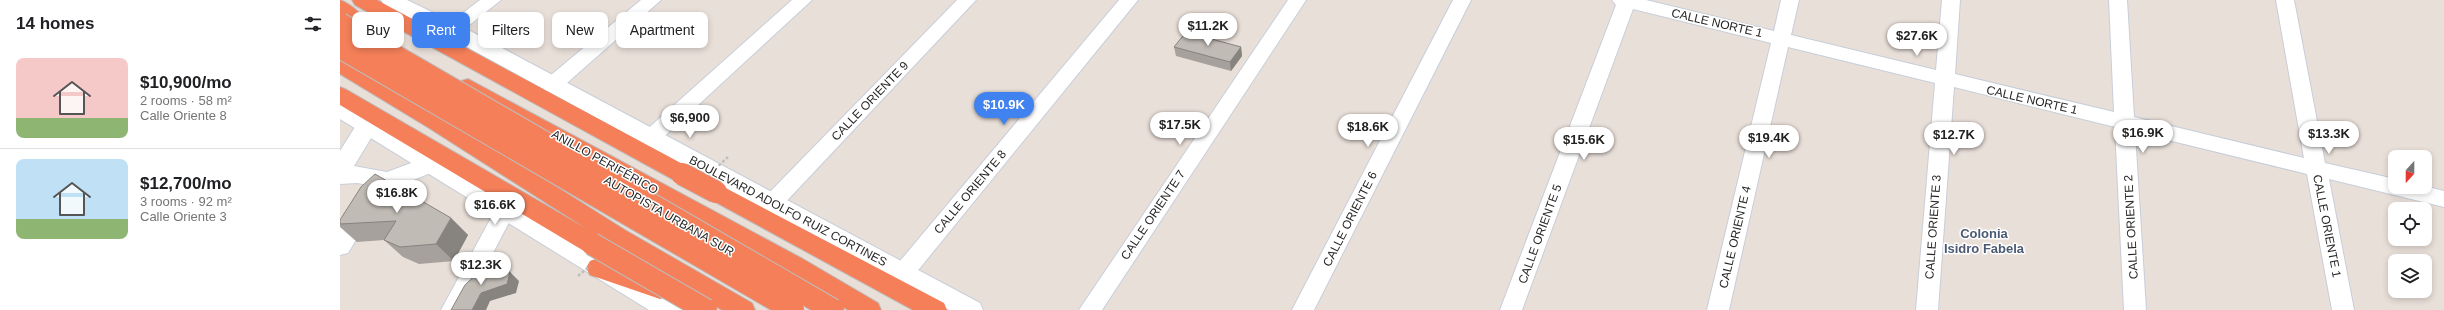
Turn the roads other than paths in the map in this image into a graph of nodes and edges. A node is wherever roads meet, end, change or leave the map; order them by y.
1 (362, 0) edge
2 (391, 0) edge
3 (492, 0) edge
4 (652, 0) edge
5 (803, 0) edge
6 (967, 0) edge
7 (1128, 0) edge
8 (1297, 0) edge
9 (1462, 0) edge
10 (1625, 0) edge
11 (1790, 0) edge
12 (1952, 0) edge
13 (2118, 0) edge
14 (2285, 0) edge
15 (340, 7) edge
16 (415, 12) edge
17 (340, 15) edge
18 (470, 16) edge
19 (352, 18) edge
20 (352, 22) edge
21 (340, 24) edge
22 (1781, 38) junction
23 (470, 40) edge
24 (340, 47) edge
25 (399, 48) edge
26 (340, 65) edge
27 (1944, 80) junction
28 (552, 85) junction
29 (340, 95) edge
30 (340, 108) edge
31 (2125, 123) junction
32 (368, 125) junction
33 (651, 137) junction
34 (343, 160) edge
35 (430, 164) junction
36 (2316, 168) junction
37 (340, 176) edge
38 (388, 181) junction
39 (2444, 199) edge
40 (773, 202) junction
41 (505, 211) junction
42 (340, 246) edge
43 (598, 268) junction
44 (903, 273) junction
45 (659, 308) edge
46 (452, 310) edge
47 (706, 310) edge
48 (717, 310) edge
49 (743, 310) edge
50 (793, 310) edge
51 (833, 310) edge
52 (869, 310) edge
53 (935, 310) edge
54 (971, 310) edge
55 (1090, 310) edge
56 (1303, 310) edge
57 (1511, 310) edge
58 (1718, 310) edge
59 (1927, 310) edge
60 (2135, 310) edge
61 (2343, 310) edge

1 - 53 highway, bridge
2 - 16 main road, BOULEVARD ADOLFO RUIZ CORTINES
3 - 18 street
4 - 28 street
5 - 33 street
6 - 40 street, CALLE ORIENTE 9
7 - 44 street, CALLE ORIENTE 8
8 - 55 street, CALLE ORIENTE 7
9 - 56 street, CALLE ORIENTE 6
10 - 22 street, CALLE NORTE 1
10 - 57 street, CALLE ORIENTE 5
11 - 22 street, CALLE ORIENTE 4
12 - 27 street, CALLE ORIENTE 3
13 - 31 street, CALLE ORIENTE 2
14 - 36 street, CALLE ORIENTE 1
15 - 19 highway
17 - 20 highway, ANILLO PERIFÉRICO
21 - 51 highway, AUTOPISTA URBANA SUR, bridge
22 - 27 street, CALLE NORTE 1
22 - 58 street, CALLE ORIENTE 4
23 - 28 main road, BOULEVARD ADOLFO RUIZ CORTINES
24 - 50 highway, AUTOPISTA URBANA SUR, bridge
25 - 52 highway, ANILLO PERIFÉRICO
26 - 49 highway
27 - 31 street, CALLE NORTE 1
27 - 59 street, CALLE ORIENTE 3
28 - 33 main road, BOULEVARD ADOLFO RUIZ CORTINES
29 - 47 highway, bridge
30 - 32 main road
31 - 36 street, CALLE NORTE 1
31 - 60 street, CALLE ORIENTE 2
32 - 34 main road
32 - 35 main road
33 - 40 main road, BOULEVARD ADOLFO RUIZ CORTINES
35 - 38 main road
35 - 41 main road
36 - 39 street, CALLE NORTE 1
36 - 61 street, CALLE ORIENTE 1
37 - 38 main road
38 - 42 main road
40 - 44 main road, BOULEVARD ADOLFO RUIZ CORTINES
41 - 43 main road
41 - 46 street
43 - 45 main road
43 - 48 highway
44 - 54 main road, BOULEVARD ADOLFO RUIZ CORTINES

